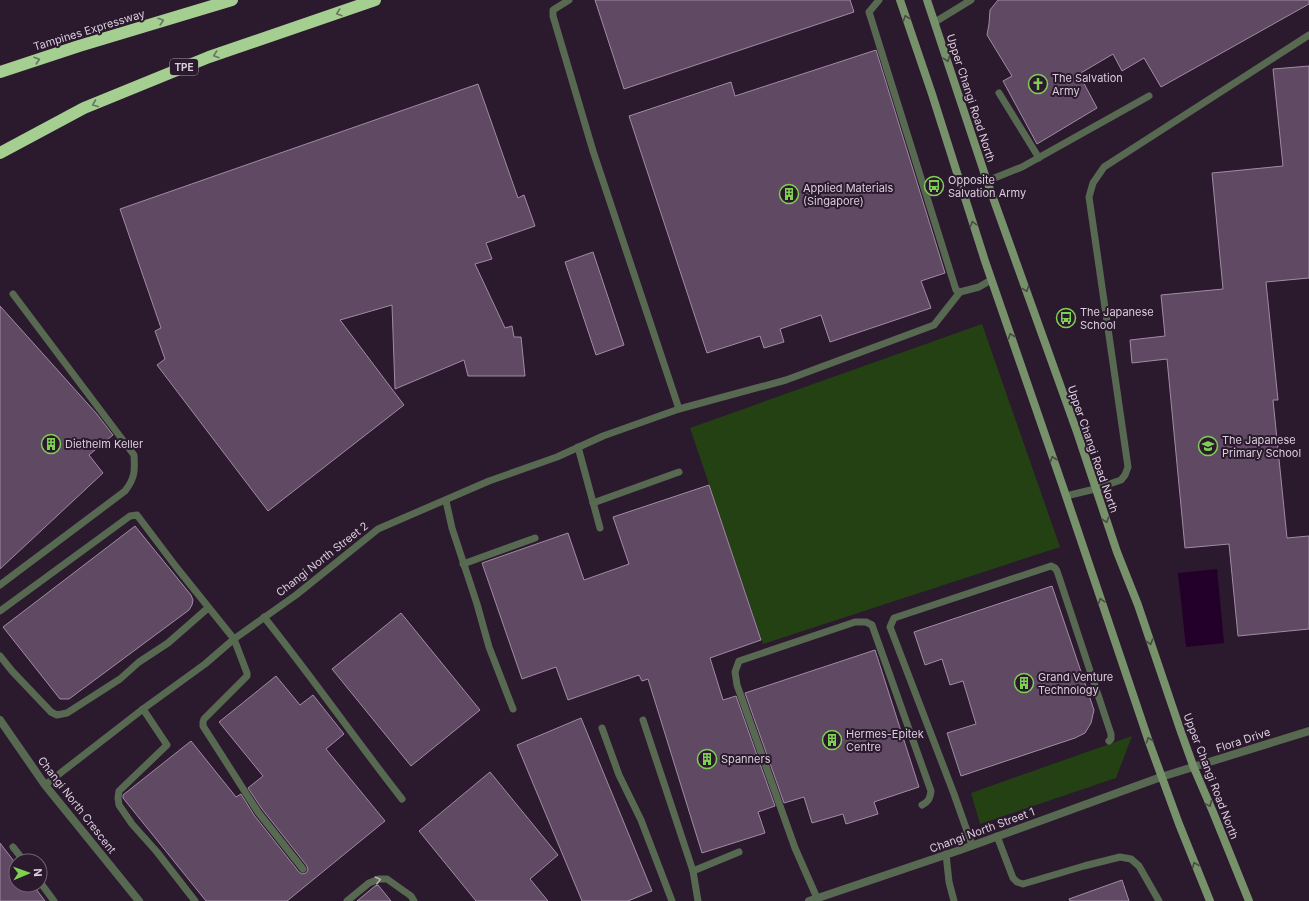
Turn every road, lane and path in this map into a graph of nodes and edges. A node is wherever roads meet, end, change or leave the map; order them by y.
1 (232, 0) edge
2 (375, 0) edge
3 (569, 0) edge
4 (879, 0) edge
5 (900, 0) edge
6 (927, 0) edge
7 (971, 0) edge
8 (935, 22) junction
9 (1309, 35) edge
10 (0, 72) edge
11 (999, 92) dead end
12 (1149, 96) dead end
13 (0, 153) edge
14 (1038, 158) junction
15 (987, 181) junction
16 (992, 280) junction
17 (960, 292) junction
18 (13, 294) dead end
19 (678, 409) junction
20 (578, 447) junction
21 (680, 472) dead end
22 (1095, 489) junction
23 (1066, 496) junction
24 (446, 501) junction
25 (593, 503) junction
26 (600, 528) dead end
27 (535, 538) dead end
28 (463, 564) junction
29 (0, 585) edge
30 (208, 608) junction
31 (0, 611) edge
32 (264, 617) junction
33 (234, 639) junction
34 (0, 656) edge
35 (144, 709) junction
36 (513, 709) dead end
37 (0, 720) edge
38 (643, 720) dead end
39 (602, 728) dead end
40 (1309, 731) edge
41 (1109, 741) dead end
42 (1194, 768) junction
43 (1161, 777) junction
44 (45, 785) junction
45 (402, 799) dead end
46 (922, 805) dead end
47 (997, 836) junction
48 (972, 845) junction
49 (13, 847) dead end
50 (739, 852) dead end
51 (18, 853) edge
52 (946, 854) junction
53 (303, 869) dead end
54 (693, 871) junction
55 (48, 893) edge
56 (813, 900) edge
57 (54, 901) edge
58 (139, 901) edge
59 (195, 901) edge
60 (347, 901) edge
61 (414, 901) edge
62 (672, 901) edge
63 (698, 901) edge
64 (954, 901) edge
65 (1159, 901) edge
66 (1210, 901) edge
67 (1249, 901) edge

10 -> 1 highway, Tampines Expressway
2 -> 13 highway, TPE
3 - 19 lane
4 - 17 lane
16 -> 5 street
6 - 8 street, Upper Changi Road North
7 - 8 lane
8 -> 15 street, Upper Changi Road North
9 - 22 lane
11 - 14 lane
12 - 14 lane
14 - 15 lane
15 -> 22 street, Upper Changi Road North
16 - 17 lane
23 -> 16 street
17 - 19 lane, Changi North Street 2
18 - 29 lane
19 - 20 lane, Changi North Street 2
20 - 24 lane, Changi North Street 2
20 - 25 lane
21 - 25 lane
22 - 23 lane
22 -> 42 street, Upper Changi Road North
43 -> 23 street
24 - 28 lane
24 - 32 lane, Changi North Street 2
25 - 26 lane
27 - 28 lane
28 - 36 lane
30 - 31 lane
30 - 33 lane
30 - 34 lane
32 - 33 lane, Changi North Street 2
32 - 45 lane
33 - 35 lane, Changi North Street 2
33 - 53 lane
35 - 44 lane, Changi North Street 2
35 - 59 lane
37 - 44 street, Changi North Crescent
38 - 54 lane
39 - 62 lane
40 - 42 street, Flora Drive
41 - 48 lane
42 - 43 street, Flora Drive
42 -> 67 street, Upper Changi Road North
43 - 47 street, Changi North Street 1
66 -> 43 street
44 - 58 street, Changi North Crescent
46 - 56 lane
47 - 48 street, Changi North Street 1
47 - 65 lane
48 - 52 street, Changi North Street 1
49 - 51 lane
50 - 54 lane
52 - 56 street, Changi North Street 1
52 - 64 lane
54 - 63 lane
55 - 57 lane
60 -> 61 lane

